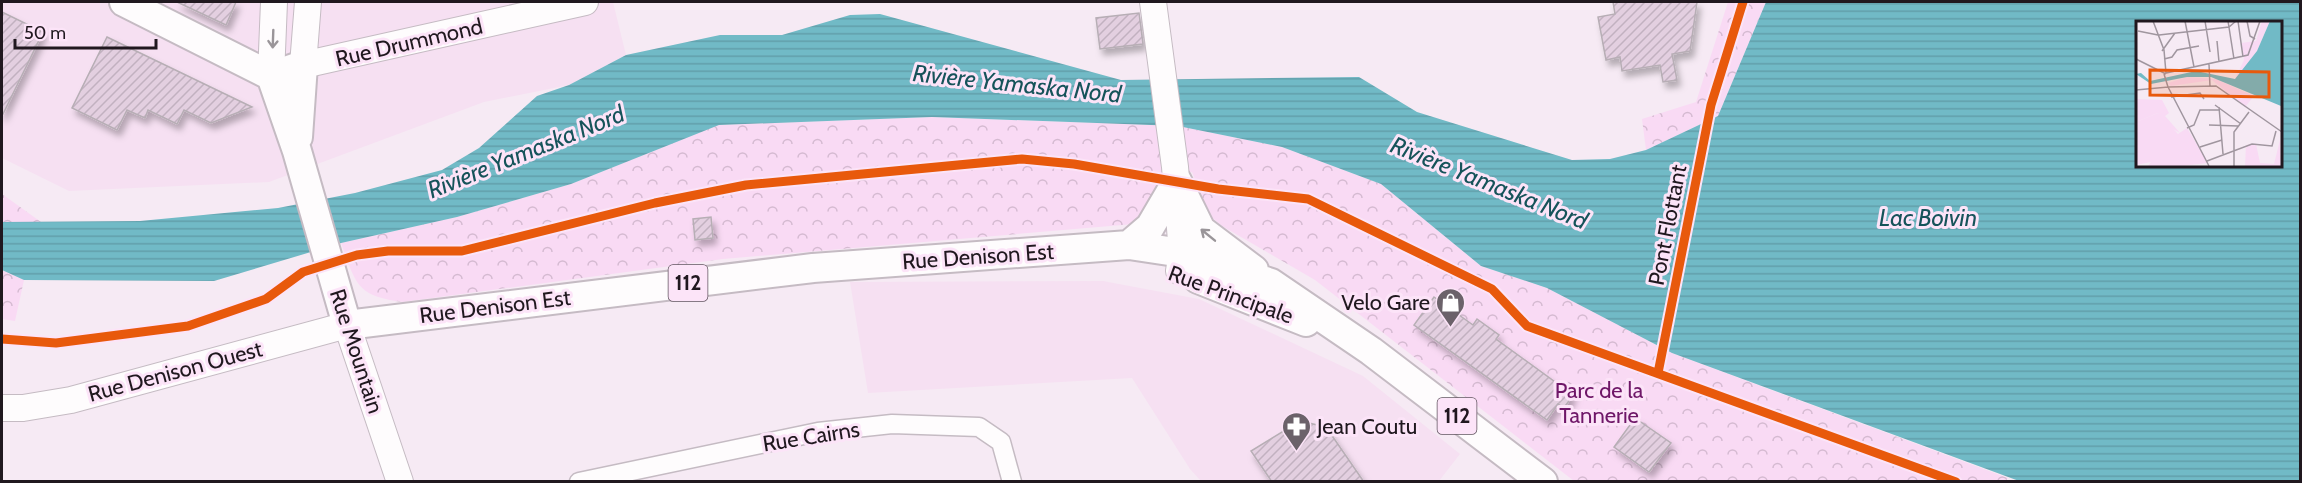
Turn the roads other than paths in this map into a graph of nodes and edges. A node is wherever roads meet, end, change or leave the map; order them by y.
1 (124, 2) edge
2 (274, 2) edge
3 (308, 2) edge
4 (585, 2) edge
5 (1153, 2) edge
6 (303, 65) junction
7 (271, 76) junction
8 (297, 151) junction
9 (1176, 174) junction
10 (1129, 245) junction
11 (1031, 253) junction
12 (1180, 262) junction
13 (1271, 283) junction
14 (347, 325) junction
15 (1356, 342) junction
16 (2, 408) edge
17 (400, 482) edge
18 (579, 482) edge
19 (1012, 482) edge
20 (1543, 482) edge

1 - 7 main road
2 -> 7 street
3 - 6 street
4 - 6 street, Rue Drummond
5 - 9 street
6 - 7 main road
6 - 8 main road, Rue Mountain
7 - 8 main road, Rue Mountain
8 - 14 main road, Rue Mountain
9 - 10 main road
9 - 12 street
13 -> 9 main road
10 - 11 main road, Rue Denison Est / 112
10 - 12 main road, Rue Denison Est / 112
11 - 12 main road, Rue Principale
11 - 14 main road, Rue Denison Est / 112
12 - 13 main road, Rue Denison Est / 112
12 - 15 main road, Rue Principale
13 - 15 main road, Rue Denison Est / 112
14 - 16 street, Rue Denison Ouest
14 - 17 street, Rue Mountain
15 - 20 main road, Rue Denison Est / 112
18 - 19 street, Rue Cairns

